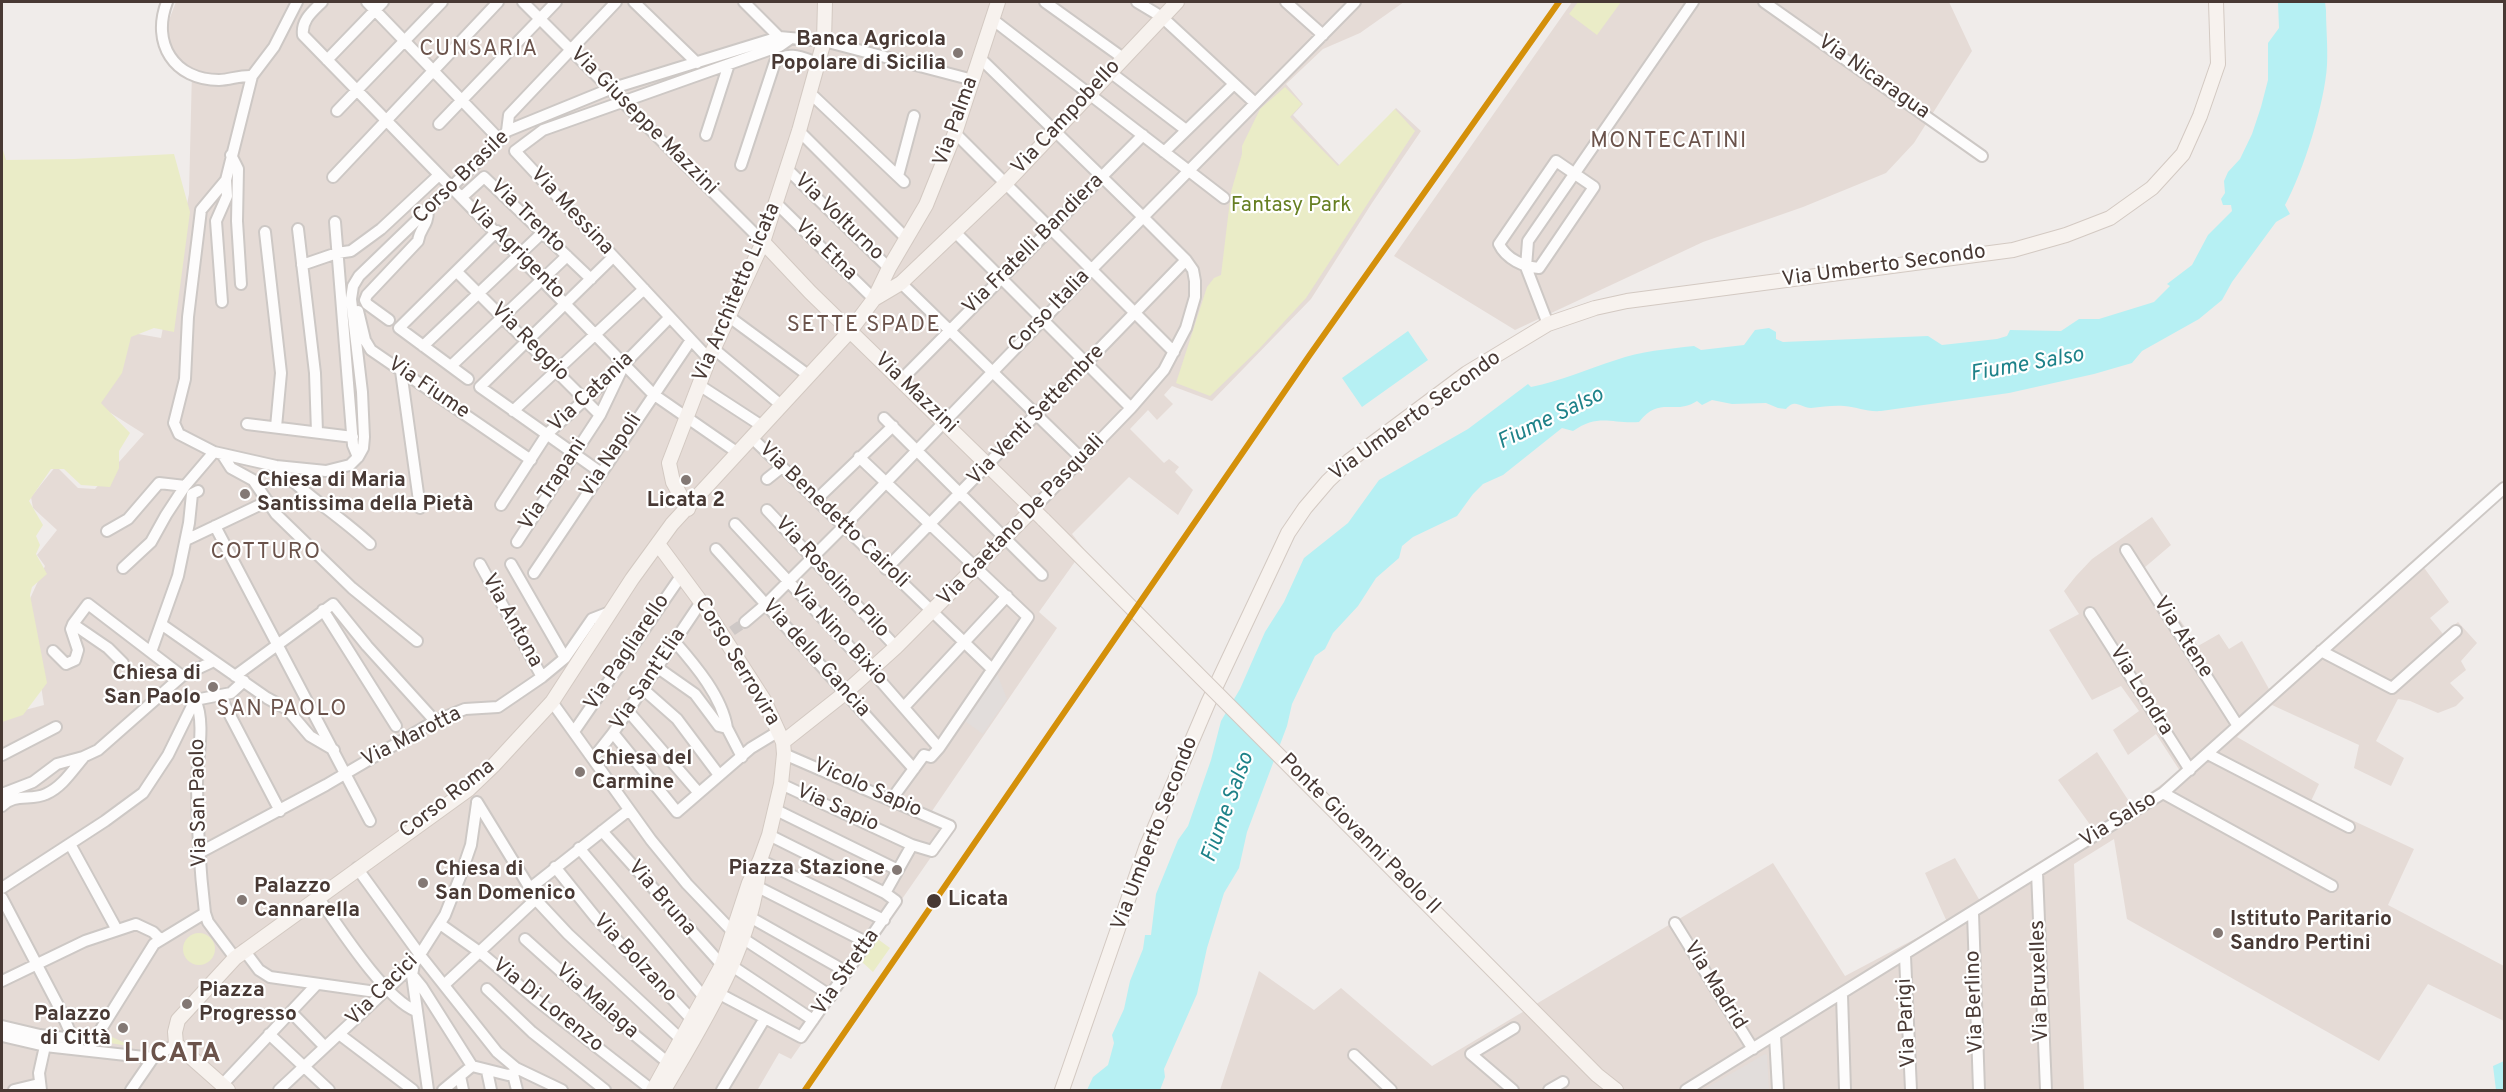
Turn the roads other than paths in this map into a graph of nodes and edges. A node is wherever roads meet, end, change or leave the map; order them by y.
1 (167, 2) edge
2 (297, 2) edge
3 (322, 2) edge
4 (442, 2) edge
5 (498, 2) edge
6 (523, 2) edge
7 (556, 2) edge
8 (616, 2) edge
9 (634, 2) edge
10 (744, 2) edge
11 (825, 2) edge
12 (998, 2) edge
13 (1045, 2) edge
14 (1137, 2) edge
15 (1177, 2) edge
16 (1286, 2) edge
17 (1355, 2) edge
18 (1693, 2) edge
19 (1764, 2) edge
20 (2216, 2) edge
21 (375, 4) edge
22 (1299, 6) edge
23 (1162, 17) junction
24 (540, 19) junction
25 (992, 19) junction
26 (1323, 35) junction
27 (785, 38) junction
28 (405, 40) junction
29 (824, 40) junction
30 (571, 50) junction
31 (1124, 58) junction
32 (981, 59) junction
33 (327, 60) junction
34 (697, 63) junction
35 (818, 63) junction
36 (729, 64) junction
37 (434, 69) junction
38 (1110, 72) junction
39 (252, 76) junction
40 (973, 80) junction
41 (1234, 84) junction
42 (610, 89) junction
43 (357, 91) junction
44 (810, 93) junction
45 (1089, 94) junction
46 (463, 99) junction
47 (623, 101) junction
48 (1255, 103) junction
49 (337, 111) dead end
50 (914, 116) dead end
51 (386, 120) junction
52 (439, 124) dead end
53 (1186, 130) junction
54 (507, 131) junction
55 (799, 131) junction
56 (1055, 131) junction
57 (955, 133) junction
58 (706, 135) dead end
59 (1143, 135) junction
60 (500, 141) junction
61 (1164, 152) junction
62 (231, 155) junction
63 (1982, 156) dead end
64 (741, 165) dead end
65 (787, 169) junction
66 (1189, 171) junction
67 (1576, 173) junction
68 (440, 175) junction
69 (1102, 176) junction
70 (333, 177) dead end
71 (226, 180) junction
72 (1005, 184) junction
73 (451, 187) junction
74 (462, 197) junction
75 (1224, 198) dead end
76 (776, 203) junction
77 (428, 210) junction
78 (1143, 217) junction
79 (335, 222) dead end
80 (298, 229) dead end
81 (1050, 229) junction
82 (497, 231) junction
83 (265, 232) dead end
84 (543, 232) junction
85 (955, 232) junction
86 (907, 239) junction
87 (763, 242) junction
88 (337, 253) junction
89 (519, 254) junction
90 (567, 256) junction
91 (613, 257) junction
92 (1186, 260) junction
93 (302, 265) junction
94 (1526, 267) junction
95 (889, 268) junction
96 (1091, 270) junction
97 (457, 272) junction
98 (1001, 278) junction
99 (543, 279) junction
100 (591, 279) junction
101 (901, 283) junction
102 (241, 284) dead end
103 (644, 289) junction
104 (479, 294) junction
105 (351, 299) junction
106 (874, 299) junction
107 (222, 302) dead end
108 (567, 303) junction
109 (1135, 315) junction
110 (729, 316) junction
111 (670, 317) junction
112 (503, 318) junction
113 (1043, 319) junction
114 (389, 320) dead end
115 (1548, 324) junction
116 (950, 330) junction
117 (850, 331) junction
118 (596, 334) junction
119 (691, 340) junction
120 (527, 342) junction
121 (423, 346) junction
122 (1174, 352) junction
123 (712, 354) junction
124 (625, 363) junction
125 (1088, 363) junction
126 (451, 366) junction
127 (401, 371) junction
128 (557, 372) junction
129 (992, 372) junction
130 (808, 375) junction
131 (468, 379) dead end
132 (901, 380) junction
133 (699, 385) junction
134 (653, 394) junction
135 (585, 400) junction
136 (781, 405) junction
137 (1131, 408) junction
138 (513, 411) junction
139 (600, 415) junction
140 (1037, 415) junction
141 (686, 416) junction
142 (884, 418) dead end
143 (944, 422) junction
144 (247, 424) dead end
145 (762, 426) junction
146 (893, 426) junction
147 (276, 427) junction
148 (317, 432) junction
149 (546, 434) junction
150 (353, 437) junction
151 (752, 438) junction
152 (916, 449) junction
153 (218, 453) junction
154 (738, 453) junction
155 (574, 454) junction
156 (358, 457) junction
157 (859, 457) junction
158 (1081, 458) junction
159 (531, 460) junction
160 (988, 465) junction
161 (276, 466) junction
162 (782, 467) junction
163 (600, 472) junction
164 (767, 479) dead end
165 (885, 482) junction
166 (185, 486) junction
167 (2505, 488) edge
168 (198, 491) dead end
169 (960, 494) junction
170 (816, 500) junction
171 (268, 501) junction
172 (501, 506) dead end
173 (420, 508) dead end
174 (688, 508) junction
175 (1033, 509) junction
176 (767, 510) dead end
177 (1044, 520) joint
178 (735, 524) dead end
179 (930, 525) junction
180 (215, 526) junction
181 (843, 527) junction
182 (106, 531) dead end
183 (1005, 538) junction
184 (186, 540) junction
185 (516, 542) dead end
186 (370, 544) dead end
187 (657, 544) junction
188 (716, 549) dead end
189 (2126, 550) dead end
190 (813, 557) junction
191 (480, 564) dead end
192 (511, 564) dead end
193 (123, 568) dead end
194 (976, 568) junction
195 (886, 570) junction
196 (534, 573) dead end
197 (1042, 575) dead end
198 (681, 576) junction
199 (788, 582) junction
200 (1007, 597) junction
201 (701, 602) junction
202 (765, 605) junction
203 (323, 610) junction
204 (610, 612) junction
205 (932, 613) junction
206 (2090, 613) dead end
207 (745, 622) tunnel mouth
208 (73, 624) junction
209 (161, 624) junction
210 (2456, 632) dead end
211 (417, 641) dead end
212 (675, 642) junction
213 (963, 643) junction
214 (277, 646) junction
215 (896, 647) junction
216 (53, 651) dead end
217 (2321, 651) junction
218 (151, 652) junction
219 (565, 658) junction
220 (214, 661) junction
221 (123, 663) dead end
222 (658, 668) junction
223 (992, 669) junction
224 (871, 670) junction
225 (182, 676) junction
226 (542, 677) junction
227 (239, 679) junction
228 (643, 690) junction
229 (845, 693) junction
230 (220, 696) junction
231 (195, 700) junction
232 (552, 702) junction
233 (904, 707) junction
234 (628, 711) junction
235 (435, 721) junction
236 (396, 726) dead end
237 (2238, 726) junction
238 (56, 727) dead end
239 (728, 728) junction
240 (575, 730) junction
241 (614, 732) junction
242 (782, 742) junction
243 (939, 748) junction
244 (334, 750) junction
245 (2208, 754) junction
246 (2, 755) edge
247 (83, 757) junction
248 (594, 757) junction
249 (742, 757) junction
250 (914, 769) junction
251 (2190, 770) junction
252 (345, 772) junction
253 (720, 775) junction
254 (781, 784) junction
255 (469, 789) junction
256 (698, 792) junction
257 (2163, 793) junction
258 (2, 794) edge
259 (891, 800) junction
260 (477, 803) junction
261 (2, 806) edge
262 (630, 810) junction
263 (776, 810) junction
264 (280, 811) junction
265 (370, 821) dead end
266 (2349, 827) dead end
267 (602, 831) junction
268 (769, 835) junction
269 (70, 844) junction
270 (912, 845) junction
271 (579, 848) junction
272 (199, 854) junction
273 (760, 860) junction
274 (555, 867) junction
275 (357, 868) junction
276 (898, 870) junction
277 (2037, 872) junction
278 (753, 885) junction
279 (2332, 886) dead end
280 (2, 888) edge
281 (529, 889) junction
282 (885, 893) junction
283 (318, 897) junction
284 (2, 898) edge
285 (536, 899) junction
286 (205, 910) junction
287 (1973, 913) junction
288 (748, 916) junction
289 (884, 920) junction
290 (1675, 923) dead end
291 (440, 924) junction
292 (120, 929) junction
293 (737, 935) junction
294 (160, 939) junction
295 (525, 939) dead end
296 (868, 943) junction
297 (481, 952) junction
298 (239, 954) junction
299 (1905, 956) junction
300 (37, 963) junction
301 (415, 965) junction
302 (727, 966) junction
303 (847, 972) junction
304 (2, 981) edge
305 (318, 984) junction
306 (444, 985) junction
307 (387, 989) junction
308 (487, 989) dead end
309 (1842, 995) junction
310 (831, 996) junction
311 (712, 997) junction
312 (416, 1011) junction
313 (291, 1012) junction
314 (765, 1018) junction
315 (813, 1020) junction
316 (696, 1024) junction
317 (2, 1026) edge
318 (1514, 1029) dead end
319 (269, 1034) junction
320 (339, 1034) junction
321 (1775, 1035) junction
322 (2, 1036) edge
323 (73, 1039) junction
324 (686, 1043) junction
325 (176, 1044) junction
326 (44, 1045) junction
327 (325, 1047) junction
328 (84, 1049) junction
329 (1753, 1049) junction
330 (1354, 1055) dead end
331 (153, 1058) junction
332 (472, 1066) junction
333 (673, 1066) junction
334 (304, 1068) junction
335 (487, 1071) junction
336 (514, 1071) junction
337 (1597, 1075) junction
338 (460, 1076) junction
339 (1563, 1082) dead end
340 (40, 1087) edge
341 (548, 1087) edge
342 (225, 1088) edge
343 (14, 1090) edge
344 (131, 1090) edge
345 (279, 1090) edge
346 (329, 1090) edge
347 (413, 1090) edge
348 (428, 1090) edge
349 (443, 1090) edge
350 (463, 1090) edge
351 (491, 1090) edge
352 (517, 1090) edge
353 (562, 1090) edge
354 (605, 1090) edge
355 (653, 1090) edge
356 (664, 1090) edge
357 (722, 1090) edge
358 (1062, 1090) edge
359 (1391, 1090) edge
360 (1513, 1090) edge
361 (1549, 1090) edge
362 (1606, 1090) edge
363 (1616, 1090) edge
364 (1686, 1090) edge
365 (1778, 1090) edge
366 (1845, 1090) edge
367 (1911, 1090) edge
368 (1979, 1090) edge
369 (2046, 1090) edge

1 - 39 street
2 - 39 street
3 - 33 street, Via Agrigento
4 - 28 street
5 - 37 street
6 - 24 street, Via Giuseppe Mazzini
7 - 24 street
8 - 30 street
9 - 34 street
10 - 27 street
11 - 29 main road, Via Architetto Licata
12 - 25 main road, Via Palma
13 - 31 street
14 - 23 street
15 - 23 main road, Via Campobello
16 - 22 street
17 - 26 street, Corso Italia
18 - 67 street
19 - 63 street, Via Nicaragua
20 - 115 main road, Via Umberto Secondo
21 - 28 street
21 - 33 street
22 - 26 street
23 - 31 main road, Via Campobello
23 - 41 street
24 - 30 street, Via Giuseppe Mazzini
24 - 46 street
25 - 32 main road, Via Palma
25 - 45 street
26 - 48 street, Corso Italia
27 - 29 street, Corso Brasile
27 - 34 street, Corso Brasile
27 - 36 street, Corso Brasile
28 - 37 street
28 - 43 street
29 - 35 main road, Via Architetto Licata
29 - 40 street, Corso Brasile
30 - 42 street, Via Giuseppe Mazzini
30 - 54 street
31 - 38 main road, Via Campobello
32 - 40 main road, Via Palma
32 - 56 street
33 - 43 street, Via Agrigento
34 - 42 street, Corso Brasile
35 - 44 main road, Via Architetto Licata
35 - 64 street
36 - 47 street, Corso Brasile
36 - 58 street
37 - 46 street
37 - 51 street
38 - 45 main road, Via Campobello
38 - 53 street
39 - 62 street
40 - 57 main road, Via Palma
41 - 48 street
41 - 53 street
42 - 47 street, Via Giuseppe Mazzini
42 - 54 street, Corso Brasile
43 - 49 street
43 - 51 street, Via Agrigento
44 - 50 street
44 - 55 main road, Via Architetto Licata
45 - 56 main road, Via Campobello
45 - 59 street
46 - 52 street
46 - 60 street
47 - 87 street, Via Giuseppe Mazzini
47 - 91 street, Via Messina
48 - 66 street, Corso Italia
51 - 68 street, Via Agrigento
51 - 70 street
53 - 61 street
54 - 60 street, Corso Brasile
55 - 65 main road, Via Architetto Licata
55 - 86 street
56 - 69 street
56 - 72 main road, Via Campobello
57 - 72 street
57 - 86 main road, Via Palma
59 - 61 street
59 - 69 street, Via Fratelli Bandiera
60 - 73 street, Corso Brasile
61 - 66 street
62 - 71 street
62 - 102 street
65 - 76 main road, Via Architetto Licata
65 - 95 street, Via Volturno
66 - 75 street
66 - 78 street, Corso Italia
67 - 94 street
67 - 94 street
67 - 94 street
68 - 73 street, Via Agrigento
68 - 88 street
69 - 78 street
69 - 81 street, Via Fratelli Bandiera
71 - 107 street
71 - 153 street
72 - 81 street
72 - 85 main road, Via Campobello
73 - 74 street, Via Agrigento
73 - 77 street, Corso Brasile
74 - 82 street, Via Agrigento
74 - 84 street, Via Trento
76 - 87 main road, Via Architetto Licata
76 - 106 street, Via Etna
77 - 105 street, Corso Brasile
77 - 114 street
78 - 92 street
78 - 96 street, Corso Italia
79 - 88 street
80 - 93 street
81 - 96 street
81 - 98 street, Via Fratelli Bandiera
82 - 89 street, Via Agrigento
82 - 97 street
83 - 147 street
84 - 89 street
84 - 90 street, Via Trento
85 - 98 street
85 - 101 main road, Via Campobello
86 - 95 main road, Via Palma
87 - 110 main road, Via Architetto Licata
87 - 117 main road, Via Mazzini
88 - 93 street
88 - 150 street
89 - 99 street, Via Agrigento
89 - 104 street
90 - 99 street
90 - 100 street, Via Trento
91 - 100 street
91 - 103 street, Via Messina
92 - 109 street, Via Venti Settembre
92 - 122 street, Via Gaetano De Pasquali
93 - 148 street
94 - 115 street
95 - 106 main road, Via Palma
96 - 109 street
96 - 113 street, Corso Italia
97 - 104 street, Via Reggio
97 - 121 street
98 - 113 street
98 - 116 street, Via Fratelli Bandiera
99 - 108 street, Via Agrigento
99 - 112 street
100 - 108 street
101 - 106 main road, Via Campobello
101 - 116 street
103 - 111 street, Via Messina
103 - 118 street
104 - 112 street, Via Reggio
104 - 121 street
105 - 127 street, Via Fiume
105 - 156 street
106 - 117 main road, Corso Roma
108 - 118 street, Via Agrigento
108 - 120 street
109 - 122 street
109 - 125 street, Via Venti Settembre
110 - 123 main road, Via Architetto Licata
110 - 130 street
111 - 119 street, Via Messina
111 - 124 street, Via Catania
112 - 120 street, Via Reggio
112 - 126 street
113 - 125 street
113 - 129 street, Corso Italia
115 - 358 main road, Via Umberto Secondo
116 - 129 street
116 - 132 street, Via Fratelli Bandiera
117 - 130 main road, Corso Roma
117 - 132 main road, Via Mazzini
118 - 124 street, Via Agrigento
118 - 128 street
119 - 123 street, Via Messina
119 - 134 street, Via Napoli
120 - 128 street, Via Reggio
120 - 138 street
121 - 126 street
122 - 137 street, Via Gaetano De Pasquali
123 - 133 main road, Via Architetto Licata
123 - 136 street, Via Messina
124 - 134 street, Via Agrigento
124 - 135 street, Via Catania
124 - 139 street, Via Trapani
125 - 137 street
125 - 140 street, Via Venti Settembre
126 - 131 street
127 - 159 street, Via Fiume
127 - 173 street
128 - 135 street, Via Reggio
128 - 138 street
129 - 140 street
129 - 143 street, Corso Italia
130 - 136 main road, Corso Roma
132 - 143 main road, Via Mazzini
133 - 141 main road, Via Architetto Licata
133 - 145 street
134 - 141 street, Via Agrigento
134 - 163 street, Via Napoli
135 - 139 street, Via Reggio
135 - 149 street, Via Catania
136 - 145 main road, Corso Roma
137 - 158 street, Via Gaetano De Pasquali
138 - 149 street
139 - 155 street, Via Trapani
140 - 158 street
140 - 160 street, Via Venti Settembre
141 - 154 street, Via Agrigento
141 - 174 main road, Via Architetto Licata
142 - 146 street
143 - 152 street, Corso Italia
143 - 160 main road, Via Mazzini
144 - 147 street
145 - 151 main road, Corso Roma
146 - 152 street
146 - 157 street
147 - 148 street
148 - 150 street
149 - 155 street
149 - 159 street, Via Catania
150 - 156 street
151 - 154 main road, Corso Roma
151 - 162 street, Via Benedetto Cairoli
152 - 165 street, Corso Italia
152 - 169 street
153 - 161 street
153 - 166 street
153 - 171 street
154 - 174 main road, Corso Roma
155 - 163 street
155 - 185 street, Via Trapani
156 - 161 street
157 - 165 street
157 - 170 street
158 - 175 street, Via Gaetano De Pasquali
159 - 172 street, Via Catania
160 - 169 street, Via Venti Settembre
160 - 175 main road, Via Mazzini
161 - 186 street
162 - 164 street
162 - 170 street, Via Benedetto Cairoli
163 - 196 street, Via Napoli
165 - 179 street
165 - 181 street, Corso Italia
166 - 182 street
166 - 193 street
167 - 217 street, Via Salso
168 - 184 street
169 - 179 street, Via Venti Settembre
169 - 183 street
170 - 181 street, Via Benedetto Cairoli
171 - 180 street
171 - 211 street
174 - 187 main road, Corso Roma
175 - 177 main road, Via Mazzini
175 - 183 main road, Via Gaetano De Pasquali
176 - 190 street, Via Rosolino Pilo
177 - 337 main road, Ponte Giovanni Paolo II, bridge
178 - 199 street, Via Nino Bixio
179 - 194 street
179 - 195 street, Via Venti Settembre
180 - 184 street
180 - 214 street
181 - 190 street, Corso Italia
181 - 195 street, Via Benedetto Cairoli
183 - 194 main road, Via Gaetano De Pasquali
183 - 197 street
184 - 209 street
187 - 198 main road, Corso Serrovira
187 - 204 main road, Corso Roma
188 - 202 street, Via della Gancia
189 - 237 street, Via Atene
190 - 199 street, Corso Italia
190 - 215 street, Via Rosolino Pilo
191 - 226 street, Via Antona
192 - 219 street
194 - 200 street
194 - 205 main road, Via Gaetano De Pasquali
195 - 205 street, Via Benedetto Cairoli
198 - 201 main road, Corso Serrovira
198 - 240 street, Via Pagliarello
199 - 202 street, Corso Italia
199 - 224 street, Via Nino Bixio
200 - 213 street
200 - 223 street
201 - 212 street, Via Sant'Elia
201 - 242 main road, Corso Serrovira
202 - 207 street, Corso Italia
202 - 229 street, Via della Gancia
203 - 214 street
203 - 235 street
203 - 236 street
204 - 219 street, Via Marotta
204 - 232 main road, Corso Roma
205 - 213 street, Via Benedetto Cairoli
205 - 215 main road, Via Gaetano De Pasquali
206 - 251 street, Via Londra
208 - 216 street
208 - 218 street
208 - 221 street
209 - 218 street
209 - 220 street
210 - 217 street
212 - 222 street, Via Sant'Elia
212 - 239 street
213 - 223 street, Via Benedetto Cairoli
213 - 233 street
214 - 227 street
214 - 244 street
215 - 224 main road, Via Gaetano De Pasquali
217 - 237 street, Via Salso
218 - 225 street
219 - 226 street, Via Marotta
220 - 225 street
220 - 227 street
222 - 228 street, Via Sant'Elia
222 - 239 street
223 - 243 street
224 - 229 main road, Via Gaetano De Pasquali
224 - 233 street, Via Nino Bixio
225 - 247 street
226 - 235 street, Via Marotta
227 - 230 street
227 - 244 street
228 - 234 street, Via Sant'Elia
228 - 253 street
229 - 242 main road, Via Gaetano De Pasquali
229 - 250 street, Via della Gancia
230 - 231 street
230 - 264 street
231 - 269 street
231 - 272 street, Via San Paolo
232 - 240 street
232 - 255 main road, Corso Roma
233 - 243 street, Via Nino Bixio
234 - 241 street, Via Sant'Elia
234 - 256 street
235 - 252 street, Via Marotta
237 - 245 street, Via Salso
238 - 246 street
239 - 249 street
240 - 248 street
241 - 248 street, Via Sant'Elia
241 - 256 street
242 - 249 street
242 - 254 main road, Corso Serrovira
242 - 259 street, Vicolo Sapio
243 - 250 street
244 - 252 street
245 - 251 street, Via Salso
245 - 266 street
247 - 258 street
247 - 261 street
248 - 262 street
249 - 253 street
250 - 259 street
251 - 257 street, Via Salso
252 - 264 street, Via Marotta
252 - 265 street
253 - 256 street
254 - 263 main road, Corso Serrovira
254 - 270 street, Via Sapio
255 - 260 street
255 - 275 main road, Corso Roma
257 - 277 street, Via Salso
257 - 279 street
259 - 270 street, Vicolo Sapio
260 - 281 street
260 - 291 street, Via Cacici
262 - 267 street
262 - 293 street
263 - 268 main road, Corso Serrovira
263 - 276 street
264 - 272 street, Via Marotta
267 - 271 street
267 - 302 street, Via Bruna
268 - 273 main road, Corso Serrovira
268 - 282 street
269 - 280 street
269 - 292 street
270 - 276 street
271 - 274 street
271 - 311 street
272 - 286 street, Via San Paolo
273 - 278 main road, Corso Serrovira
273 - 289 street
274 - 281 street
274 - 316 street, Via Bolzano
275 - 283 main road, Corso Roma
275 - 301 street
276 - 282 street
277 - 287 street, Via Salso
277 - 369 street, Via Bruxelles
278 - 288 main road, Corso Serrovira
278 - 293 main road, Corso Serrovira
278 - 296 street
281 - 285 street
282 - 289 street, Via Stretta
283 - 298 main road, Corso Roma
283 - 307 street
284 - 300 street
285 - 297 street
285 - 324 street
286 - 294 street
286 - 298 street
287 - 299 street, Via Salso
287 - 368 street, Via Berlino
288 - 293 main road, Corso Serrovira
288 - 303 street
289 - 296 street, Via Stretta
290 - 329 street, Via Madrid
291 - 297 street, Via Di Lorenzo
291 - 301 street, Via Cacici
292 - 294 street
292 - 300 street
293 - 302 main road, Corso Serrovira
293 - 310 street
294 - 328 street
295 - 333 street, Via Malaga
296 - 303 street, Via Stretta
297 - 306 street
297 - 355 street, Via Di Lorenzo
298 - 305 street
298 - 325 main road, Corso Roma
299 - 309 street, Via Salso
299 - 367 street, Via Parigi
300 - 304 street
300 - 323 street
301 - 306 street
301 - 307 street, Via Cacici
301 - 312 street
301 - 332 street
302 - 311 main road, Corso Serrovira
302 - 315 street, Via Bruna
303 - 310 street, Via Stretta
305 - 307 street
305 - 313 street
306 - 336 street
307 - 312 street
307 - 320 street, Via Cacici
308 - 354 street
309 - 321 street, Via Salso
309 - 366 street
310 - 315 street, Via Stretta
311 - 314 street
311 - 316 main road, Corso Serrovira
312 - 348 street
313 - 319 street
313 - 327 street
314 - 315 street, Via Stretta
314 - 357 street
316 - 324 main road, Corso Serrovira
317 - 323 street
318 - 360 street
319 - 334 street
319 - 342 street
320 - 327 street, Via Cacici
320 - 347 street
321 - 329 street, Via Salso
321 - 365 street
322 - 326 street
323 - 328 street
324 - 333 main road, Corso Serrovira
325 - 331 street
325 - 342 main road
326 - 328 street
326 - 340 street
327 - 334 street, Via Cacici
328 - 331 street
329 - 364 street, Via Salso
330 - 359 street
331 - 344 street
332 - 335 street
332 - 338 street
333 - 355 main road, Corso Serrovira
333 - 356 main road, Corso Serrovira
334 - 345 street, Via Cacici
334 - 346 street
335 - 336 street
335 - 351 street
336 - 341 street
336 - 352 street
337 - 362 main road
337 - 363 main road
338 - 349 street
338 - 350 street
339 - 361 street
340 - 343 street
341 - 353 street

